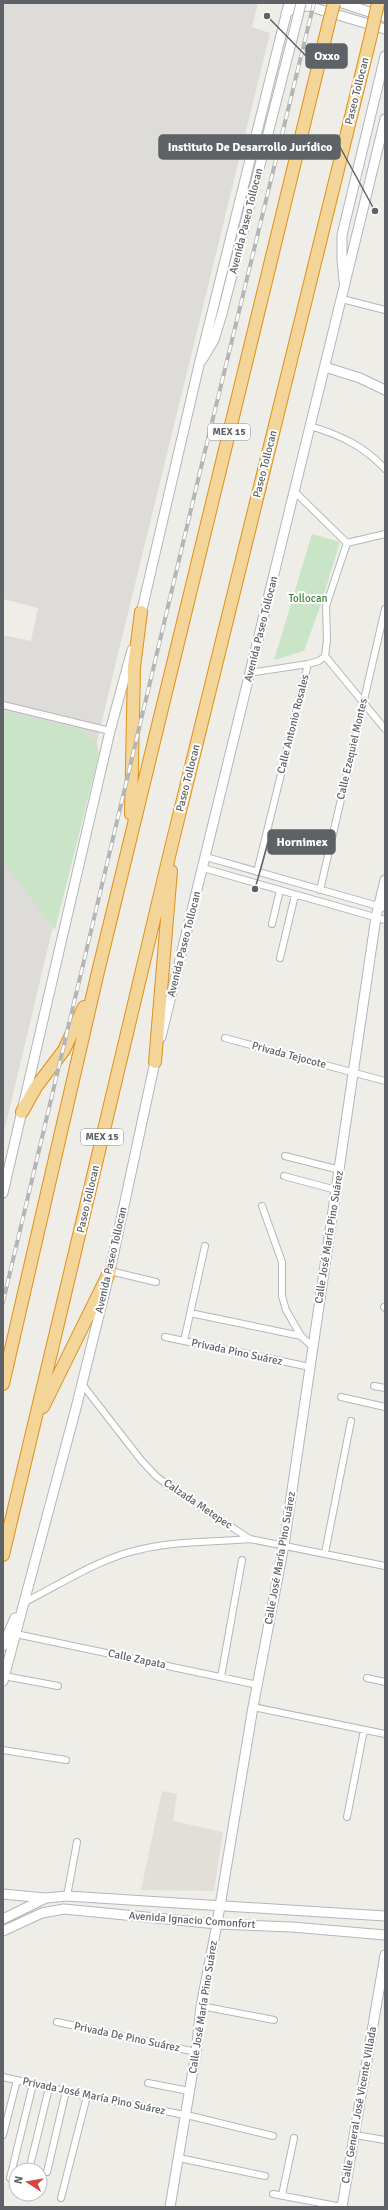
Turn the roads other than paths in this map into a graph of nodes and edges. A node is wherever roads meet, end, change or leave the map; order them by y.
1 (289, 3) edge
2 (301, 3) edge
3 (334, 3) edge
4 (342, 3) edge
5 (378, 3) edge
6 (286, 13) junction
7 (385, 17) edge
8 (385, 30) edge
9 (385, 56) edge
10 (385, 119) edge
11 (345, 286) junction
12 (342, 299) junction
13 (385, 310) edge
14 (199, 365) junction
15 (325, 367) junction
16 (385, 390) edge
17 (310, 426) junction
18 (385, 469) edge
19 (295, 492) junction
20 (385, 534) edge
21 (347, 543) junction
22 (385, 609) edge
23 (141, 612) junction
24 (325, 656) junction
25 (308, 664) junction
26 (249, 673) junction
27 (363, 701) junction
28 (3, 705) edge
29 (385, 729) edge
30 (110, 731) junction
31 (130, 841) junction
32 (171, 848) junction
33 (206, 857) junction
34 (203, 868) junction
35 (257, 872) junction
36 (385, 880) edge
37 (280, 890) junction
38 (320, 890) junction
39 (295, 895) junction
40 (382, 907) edge
41 (381, 919) edge
42 (272, 924) dead end
43 (280, 958) dead end
44 (97, 976) junction
45 (225, 1038) dead end
46 (155, 1062) junction
47 (354, 1072) junction
48 (385, 1081) edge
49 (22, 1112) junction
50 (285, 1156) dead end
51 (340, 1170) junction
52 (284, 1176) dead end
53 (336, 1190) junction
54 (3, 1193) edge
55 (262, 1206) dead end
56 (205, 1246) dead end
57 (110, 1271) junction
58 (156, 1282) dead end
59 (190, 1313) junction
60 (302, 1336) junction
61 (165, 1337) dead end
62 (184, 1341) junction
63 (313, 1347) junction
64 (310, 1367) junction
65 (3, 1384) edge
66 (82, 1384) junction
67 (374, 1386) dead end
68 (385, 1388) edge
69 (341, 1396) dead end
70 (385, 1407) edge
71 (351, 1421) dead end
72 (34, 1426) junction
73 (250, 1539) junction
74 (284, 1545) junction
75 (325, 1553) junction
76 (3, 1555) edge
77 (242, 1560) dead end
78 (385, 1566) edge
79 (24, 1602) junction
80 (16, 1634) junction
81 (3, 1646) edge
82 (221, 1677) junction
83 (4, 1678) edge
84 (368, 1678) dead end
85 (385, 1682) edge
86 (258, 1685) junction
87 (58, 1686) dead end
88 (253, 1707) junction
89 (364, 1730) junction
90 (385, 1734) edge
91 (3, 1750) edge
92 (66, 1760) dead end
93 (347, 1816) dead end
94 (77, 1842) dead end
95 (3, 1894) edge
96 (67, 1896) junction
97 (46, 1898) junction
98 (219, 1906) junction
99 (385, 1916) edge
100 (3, 1919) edge
101 (217, 1924) junction
102 (3, 1931) edge
103 (385, 1935) edge
104 (385, 1955) edge
105 (201, 2006) junction
106 (274, 2020) dead end
107 (57, 2022) dead end
108 (196, 2052) junction
109 (3, 2077) edge
110 (17, 2080) junction
111 (148, 2083) dead end
112 (33, 2084) junction
113 (49, 2088) junction
114 (66, 2091) junction
115 (189, 2091) junction
116 (87, 2096) junction
117 (186, 2115) junction
118 (3, 2135) edge
119 (355, 2135) junction
120 (273, 2136) dead end
121 (294, 2138) dead end
122 (385, 2140) edge
123 (179, 2158) junction
124 (14, 2162) edge
125 (31, 2162) edge
126 (48, 2168) edge
127 (265, 2176) dead end
128 (273, 2194) dead end
129 (282, 2195) junction
130 (61, 2198) dead end
131 (303, 2200) junction
132 (170, 2207) edge
133 (302, 2207) edge
134 (342, 2207) edge

1 - 6 main road, Avenida Paseo Tollocan
2 - 14 main road, Avenida Paseo Tollocan, bridge
3 - 31 highway, MEX 15, bridge
4 - 7 main road
5 - 32 highway, Paseo Tollocan / MEX 15, bridge
6 - 8 main road
6 - 14 main road, Avenida Paseo Tollocan
9 - 11 main road, Avenida Paseo Tollocan
10 - 11 main road, Avenida Paseo Tollocan
11 - 12 main road, Avenida Paseo Tollocan
12 - 13 street
12 - 15 main road, Avenida Paseo Tollocan
14 - 23 main road, Avenida Paseo Tollocan
15 - 16 main road
15 - 17 main road, Avenida Paseo Tollocan
17 - 18 street
17 - 19 main road, Avenida Paseo Tollocan
19 - 21 street
19 - 26 main road, Avenida Paseo Tollocan
20 - 21 street
21 - 24 street
22 - 27 street, Calle Ezequiel Montes
23 - 30 main road, Avenida Paseo Tollocan
23 - 31 highway
24 - 25 street, Calle Antonio Rosales
24 - 27 street
25 - 26 street
25 - 35 street, Calle Antonio Rosales
26 - 33 main road, Avenida Paseo Tollocan
27 - 29 street
27 - 38 street, Calle Ezequiel Montes
28 - 30 street
30 - 49 main road, Avenida Paseo Tollocan
31 - 44 highway, MEX 15
32 - 46 highway
32 - 72 highway, Paseo Tollocan / MEX 15
33 - 34 main road, Avenida Paseo Tollocan
33 - 35 street
34 - 37 street
34 - 46 main road, Avenida Paseo Tollocan
35 - 38 street
36 - 40 main road, Calle José María Pino Suárez
37 - 39 street
37 - 42 street
38 - 40 street
39 - 41 street
39 - 43 street
40 - 41 main road, Calle José María Pino Suárez
41 - 47 main road, Calle José María Pino Suárez
44 - 49 highway
44 - 65 highway, MEX 15
45 - 47 street, Privada Tejocote
46 - 57 main road, Avenida Paseo Tollocan
47 - 48 street
47 - 51 main road, Calle José María Pino Suárez
49 - 54 main road, Avenida Paseo Tollocan
50 - 51 street
51 - 53 main road, Calle José María Pino Suárez
52 - 53 street
53 - 63 main road, Calle José María Pino Suárez
55 - 60 street
56 - 59 street
57 - 58 street
57 - 66 main road, Avenida Paseo Tollocan
57 - 72 highway
59 - 60 street
59 - 62 street
60 - 63 street
61 - 62 street, Privada Pino Suárez
62 - 64 street, Privada Pino Suárez
63 - 64 main road, Calle José María Pino Suárez
64 - 74 main road, Calle José María Pino Suárez
66 - 73 street, Calzada Metepec
66 - 79 main road, Avenida Paseo Tollocan
67 - 68 street
69 - 70 street
71 - 75 street
72 - 76 highway, Paseo Tollocan / MEX 15
73 - 74 street, Calzada Metepec
73 - 79 street
74 - 75 street, Calzada Metepec
74 - 86 main road, Calle José María Pino Suárez
75 - 78 street, Calzada Metepec
77 - 82 street
79 - 80 main road, Avenida Paseo Tollocan
79 - 81 main road, Avenida Paseo Tollocan
80 - 82 street, Calle Zapata
80 - 83 main road, Avenida Paseo Tollocan
82 - 86 street, Calle Zapata
83 - 87 street
84 - 85 street
86 - 88 main road, Calle José María Pino Suárez
88 - 89 street
88 - 98 main road, Calle José María Pino Suárez
89 - 90 street
89 - 93 street
91 - 92 street
94 - 96 street
95 - 97 main road
96 - 97 main road, Avenida Ignacio Comonfort
96 - 98 main road, Avenida Ignacio Comonfort
97 - 100 main road, Avenida Ignacio Comonfort
98 - 99 main road, Avenida Ignacio Comonfort
98 - 101 main road, Calle José María Pino Suárez
101 - 102 main road, Avenida Ignacio Comonfort
101 - 103 main road, Avenida Ignacio Comonfort
101 - 105 main road, Calle José María Pino Suárez
104 - 119 main road, Calle General José Vicente Villada
105 - 106 street
105 - 108 main road, Calle José María Pino Suárez
107 - 108 street, Privada De Pino Suárez
108 - 115 main road, Calle José María Pino Suárez
109 - 110 street, Privada José María Pino Suárez
110 - 112 street, Privada José María Pino Suárez
110 - 118 street
111 - 115 street
112 - 113 street, Privada José María Pino Suárez
112 - 124 street
113 - 114 street, Privada José María Pino Suárez
113 - 125 street
114 - 116 street, Privada José María Pino Suárez
114 - 126 street
115 - 117 main road, Calle José María Pino Suárez
116 - 117 street, Privada José María Pino Suárez
116 - 130 street
117 - 120 street, Privada José María Pino Suárez
117 - 123 main road, Calle José María Pino Suárez
119 - 122 street
119 - 134 main road, Calle General José Vicente Villada
121 - 129 street
123 - 127 street
123 - 132 main road, Calle José María Pino Suárez
128 - 129 street
129 - 131 street
131 - 133 street
131 - 134 street

